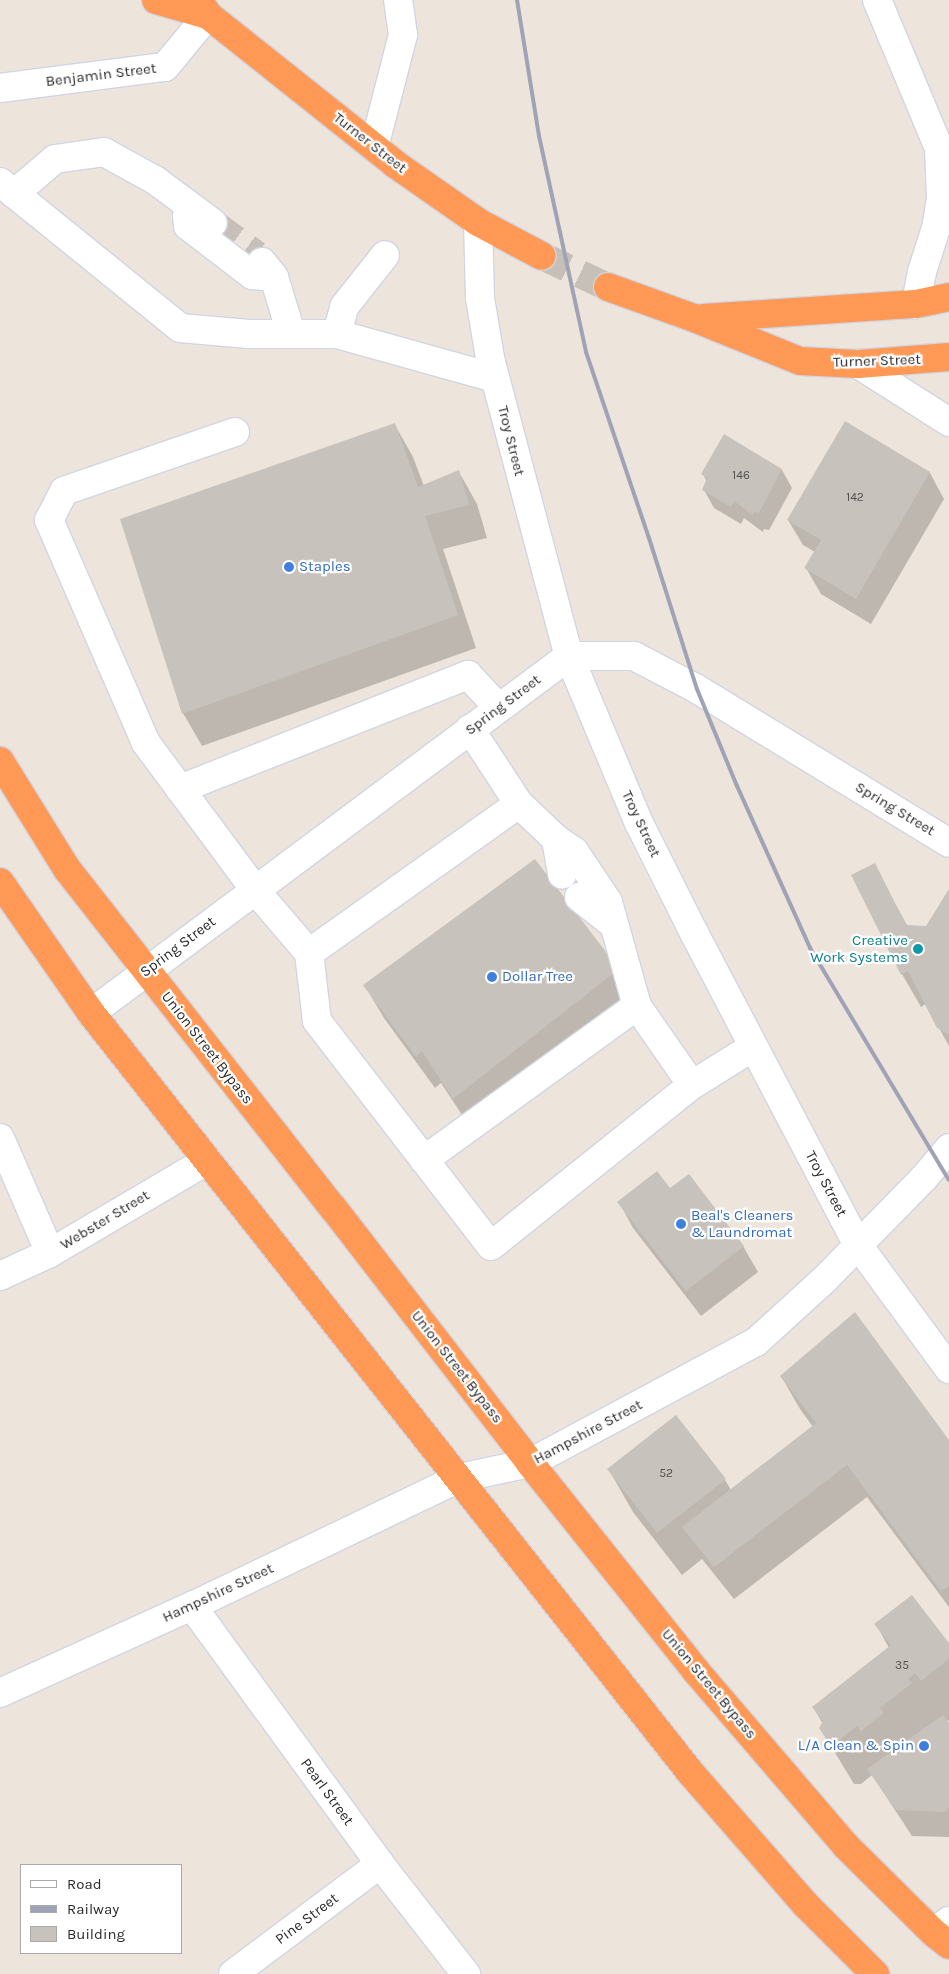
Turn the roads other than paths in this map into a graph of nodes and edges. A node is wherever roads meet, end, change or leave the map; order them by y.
1 (156, 0) edge
2 (398, 0) edge
3 (877, 0) edge
4 (203, 8) edge
5 (0, 88) edge
6 (374, 147) junction
7 (7, 188) edge
8 (186, 202) junction
9 (478, 222) junction
10 (213, 223) tunnel mouth
11 (257, 255) tunnel mouth
12 (385, 255) dead end
13 (542, 256) tunnel mouth
14 (274, 277) junction
15 (608, 287) tunnel mouth
16 (949, 297) edge
17 (916, 304) junction
18 (694, 318) junction
19 (291, 333) junction
20 (336, 334) junction
21 (949, 357) edge
22 (858, 364) junction
23 (495, 378) junction
24 (949, 422) edge
25 (235, 432) dead end
26 (569, 656) junction
27 (499, 708) junction
28 (470, 729) junction
29 (0, 761) edge
30 (180, 789) junction
31 (518, 804) junction
32 (556, 839) junction
33 (949, 843) edge
34 (562, 874) dead end
35 (0, 882) edge
36 (255, 890) junction
37 (579, 896) dead end
38 (613, 924) junction
39 (309, 953) junction
40 (146, 971) junction
41 (637, 1006) junction
42 (92, 1013) junction
43 (753, 1047) junction
44 (692, 1084) junction
45 (0, 1138) edge
46 (949, 1148) edge
47 (208, 1160) junction
48 (424, 1160) junction
49 (858, 1245) junction
50 (50, 1253) junction
51 (0, 1276) edge
52 (949, 1369) edge
53 (530, 1463) junction
54 (459, 1478) junction
55 (192, 1606) junction
56 (0, 1693) edge
57 (380, 1864) junction
58 (944, 1933) edge
59 (234, 1974) edge
60 (466, 1974) edge
61 (875, 1974) edge

1 - 4 highway, Turner Street
2 - 6 street
3 - 17 street
4 - 5 street, Benjamin Street
4 - 6 highway, Turner Street
6 - 9 highway, Turner Street
7 - 8 street
7 - 19 street
8 - 10 street
8 - 14 street
9 - 13 highway, Turner Street
9 - 23 street, Troy Street
11 - 14 street
12 - 20 street
14 - 19 street
15 - 18 highway, Turner Street
16 - 17 highway, Turner Street
17 - 18 highway, Turner Street
18 - 22 highway, Turner Street
19 - 20 street
20 - 23 street
21 - 22 highway, Turner Street
22 - 24 street
23 - 26 street, Troy Street
25 - 30 street
26 - 27 street, Spring Street
26 - 33 street, Spring Street
26 - 43 street, Troy Street
27 - 28 street, Spring Street
27 - 30 street
28 - 31 street
28 - 36 street, Spring Street
29 - 40 highway, Union Street Bypass
30 - 36 street
31 - 32 street
31 - 39 street
32 - 34 street
32 - 38 street
35 - 42 highway
36 - 39 street
36 - 40 street, Spring Street
37 - 38 street
38 - 41 street
39 - 48 street
40 - 42 street, Spring Street
40 - 53 highway, Union Street Bypass
41 - 44 street
41 - 48 street
42 - 47 highway
43 - 44 street
43 - 49 street, Troy Street
44 - 48 street
45 - 50 street
46 - 49 street, Hampshire Street
47 - 50 street, Webster Street
47 - 54 highway
49 - 52 street, Troy Street
49 - 53 street, Hampshire Street
50 - 51 street, Webster Street
53 - 54 street, Hampshire Street
53 - 58 highway, Union Street Bypass
54 - 55 street, Hampshire Street
54 - 61 highway
55 - 56 street, Hampshire Street
55 - 57 street, Pearl Street
57 - 59 street, Pine Street
57 - 60 street, Pearl Street

